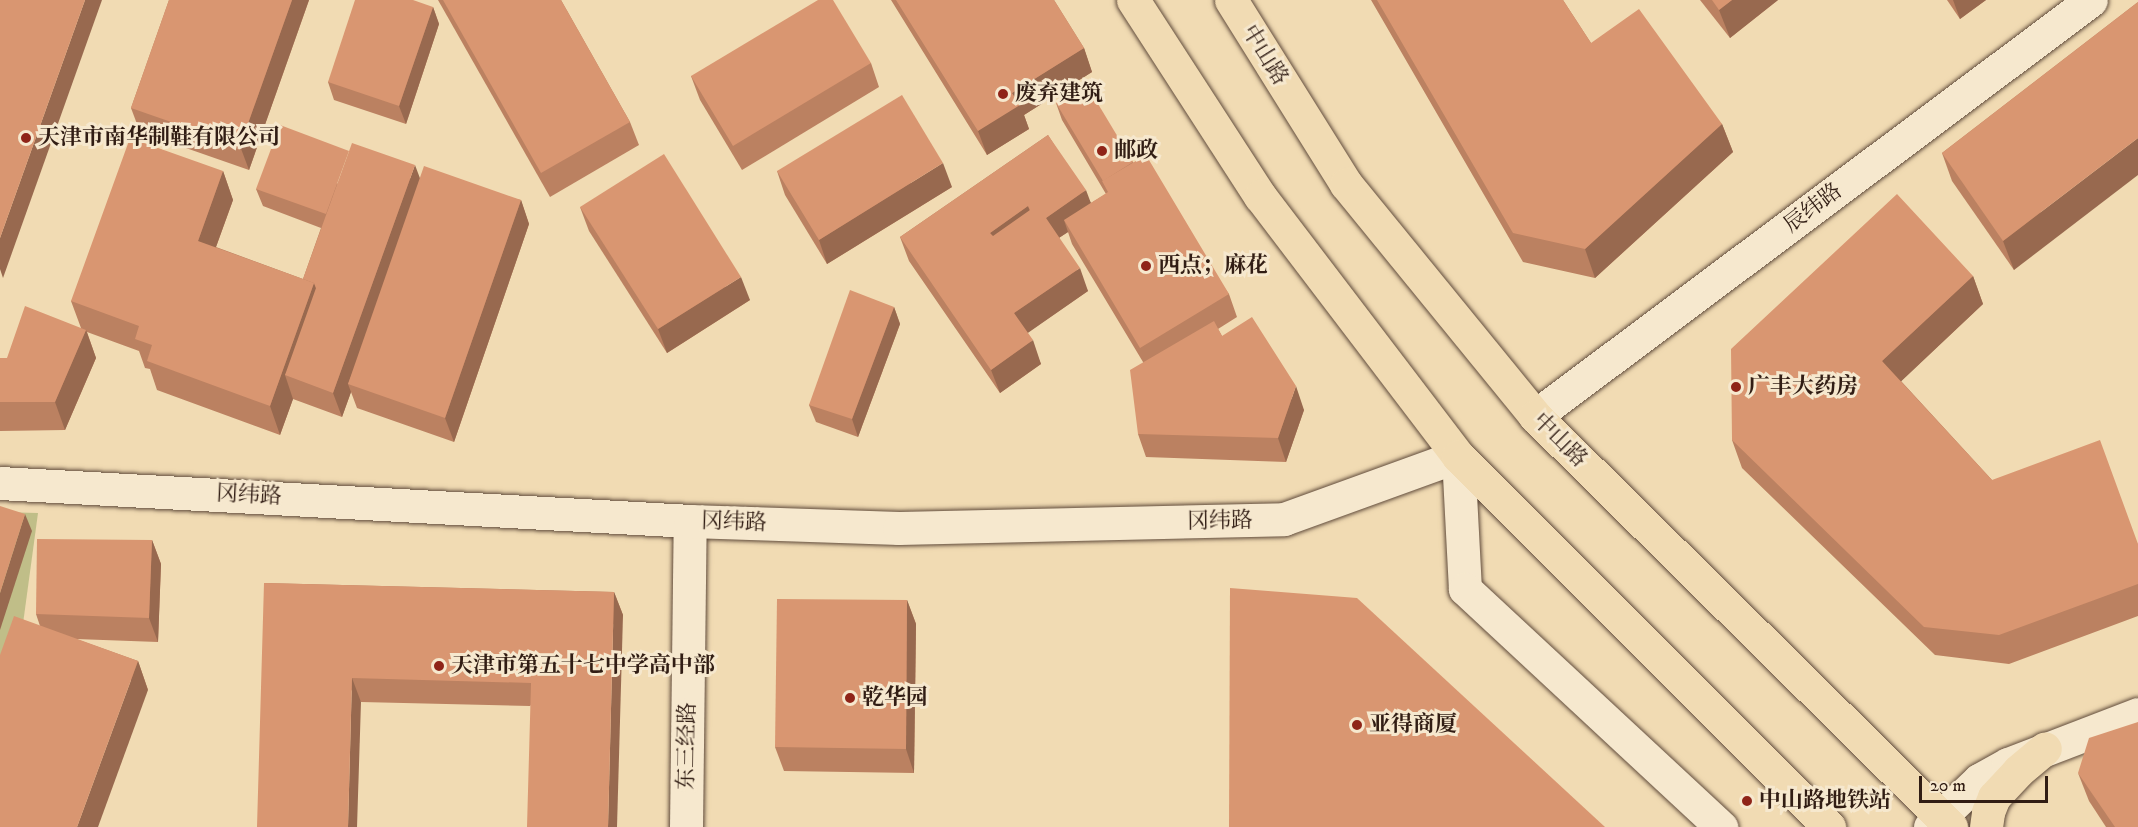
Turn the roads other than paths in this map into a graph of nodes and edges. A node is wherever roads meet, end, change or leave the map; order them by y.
1 (1133, 0) edge
2 (1232, 0) edge
3 (2091, 0) edge
4 (1535, 416) junction
5 (1458, 456) junction
6 (0, 483) edge
7 (690, 521) junction
8 (2138, 714) edge
9 (2045, 748) junction
10 (1940, 824) edge
11 (686, 827) edge
12 (1721, 827) edge
13 (1829, 827) edge
14 (1986, 827) edge

1 - 5 main road
2 - 4 main road, 中山路
3 - 4 street, 辰纬路
4 - 10 main road, 中山路
5 - 7 street, 冈纬路
5 - 12 street
5 - 13 main road
6 - 7 street, 冈纬路
7 - 11 street, 东三经路
8 - 9 street
9 - 10 street
9 - 14 main road

